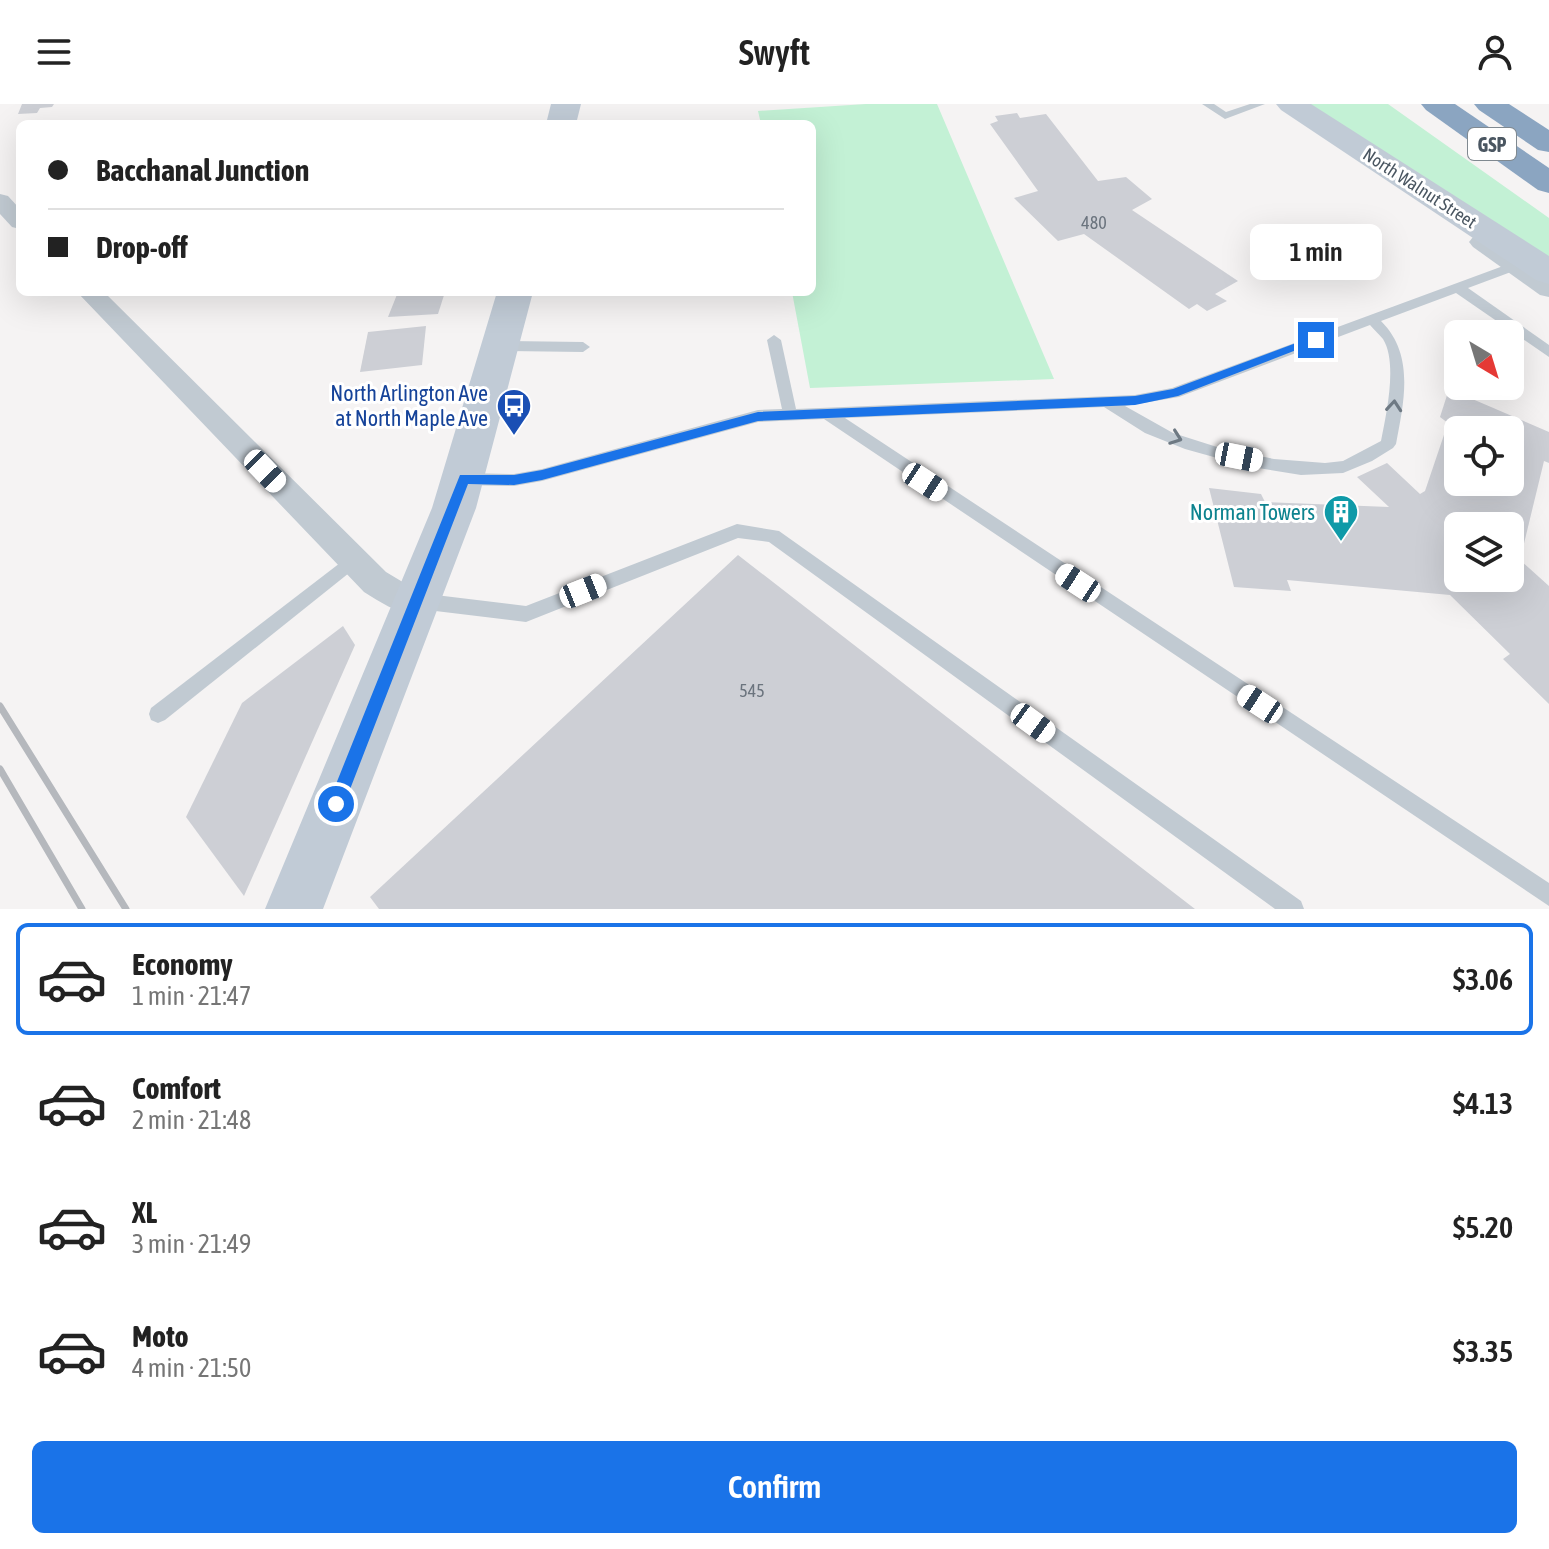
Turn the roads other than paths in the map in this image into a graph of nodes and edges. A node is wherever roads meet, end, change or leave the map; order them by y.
1 (1207, 104) edge
2 (1260, 104) edge
3 (1436, 104) edge
4 (1489, 104) edge
5 (1301, 111) edge
6 (1549, 143) edge
7 (1549, 183) edge
8 (1514, 266) junction
9 (1549, 272) edge
10 (1457, 287) junction
11 (1549, 289) edge
12 (93, 296) edge
13 (514, 296) edge
14 (1372, 319) junction
15 (774, 340) dead end
16 (500, 346) junction
17 (583, 347) dead end
18 (1549, 352) edge
19 (1108, 402) junction
20 (825, 412) junction
21 (790, 413) junction
22 (464, 479) junction
23 (353, 560) junction
24 (417, 601) junction
25 (158, 714) dead end
26 (1549, 895) edge
27 (294, 909) edge
28 (1293, 909) edge

1 - 2 lane
3 - 7 highway, GSP
4 - 6 highway, GSP
5 - 8 street
5 - 9 street, North Walnut Street
8 - 10 lane
8 - 11 street
10 - 14 lane
10 - 18 lane
12 - 23 street
13 - 16 street
14 - 19 lane
19 -> 14 lane
15 - 21 lane
16 - 17 lane
16 - 22 street
19 - 20 lane
20 - 21 lane
20 - 26 lane
21 - 22 lane
22 - 24 street
23 - 24 street
23 - 25 lane
24 - 27 street
24 - 28 lane

